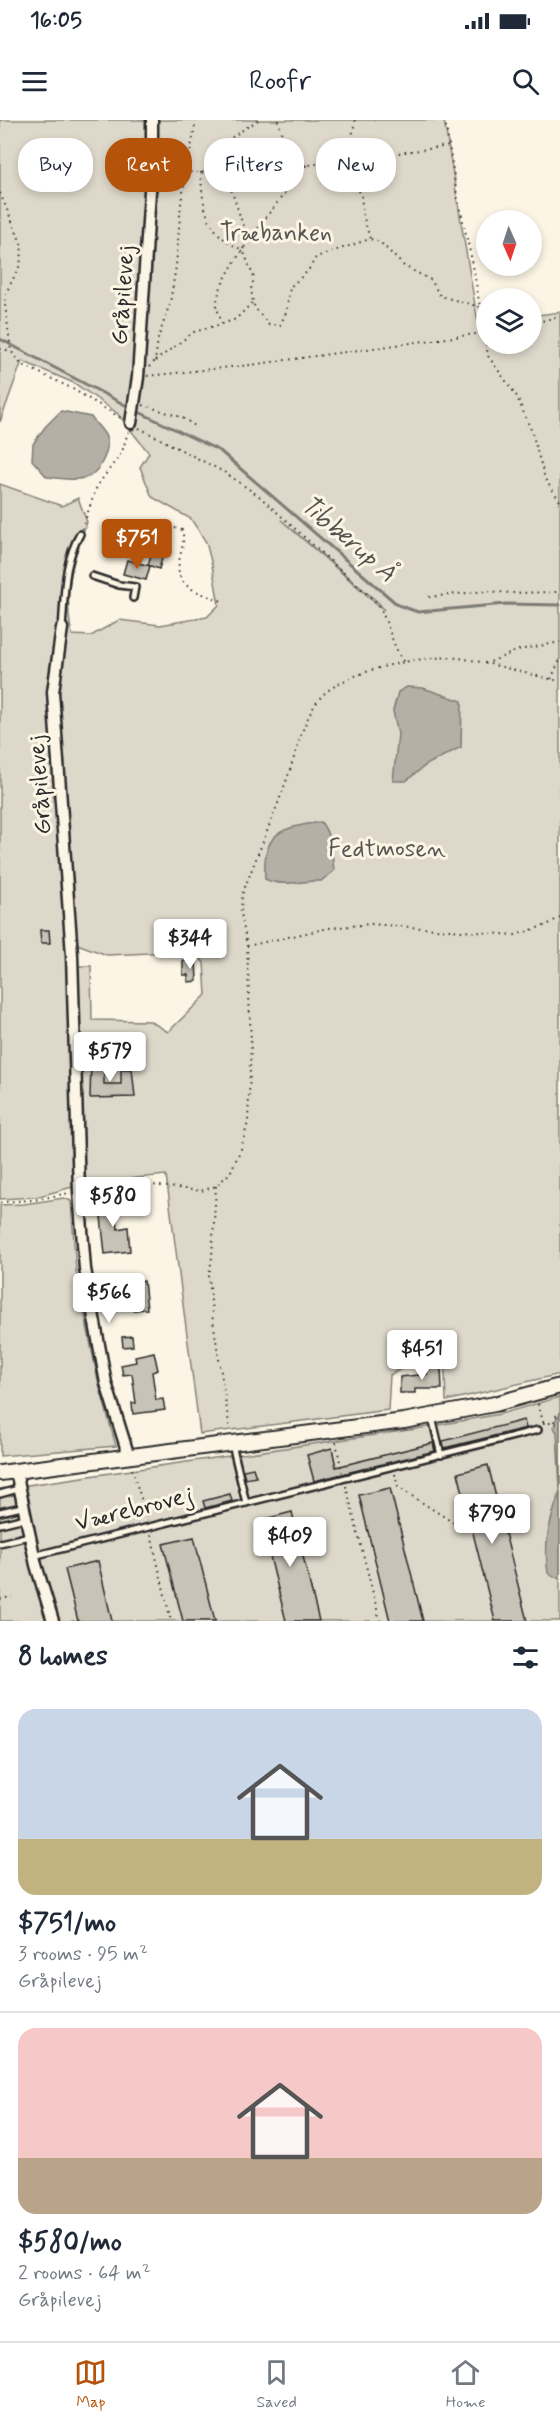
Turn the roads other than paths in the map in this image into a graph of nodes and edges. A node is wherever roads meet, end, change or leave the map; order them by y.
1 (152, 120) edge
2 (130, 423) road end
3 (80, 534) road end
4 (92, 576) dead end
5 (133, 598) dead end
6 (62, 628) joint
7 (560, 1386) edge
8 (432, 1416) junction
9 (538, 1430) road end
10 (232, 1443) junction
11 (441, 1455) junction
12 (129, 1457) junction
13 (16, 1471) junction
14 (0, 1473) edge
15 (18, 1490) junction
16 (0, 1494) edge
17 (246, 1503) junction
18 (0, 1512) edge
19 (23, 1512) junction
20 (0, 1524) edge
21 (29, 1536) junction
22 (0, 1543) edge
23 (33, 1556) junction
24 (53, 1621) edge

1 - 2 street, Gråpilevej
3 - 6 lane, Gråpilevej
4 - 5 lane
6 - 12 street, Gråpilevej
7 - 8 street, Værebrovej
8 - 10 street, Værebrovej
8 - 11 lane
9 - 11 lane, Værebrovej
10 - 12 street, Værebrovej
10 - 17 lane
11 - 17 lane, Værebrovej
12 - 13 street, Værebrovej
13 - 14 street, Værebrovej
13 - 15 street
15 - 16 lane
15 - 19 street
17 - 23 lane, Værebrovej
18 - 19 lane
19 - 20 lane
19 - 21 street
21 - 22 lane
21 - 23 street
23 - 24 street

